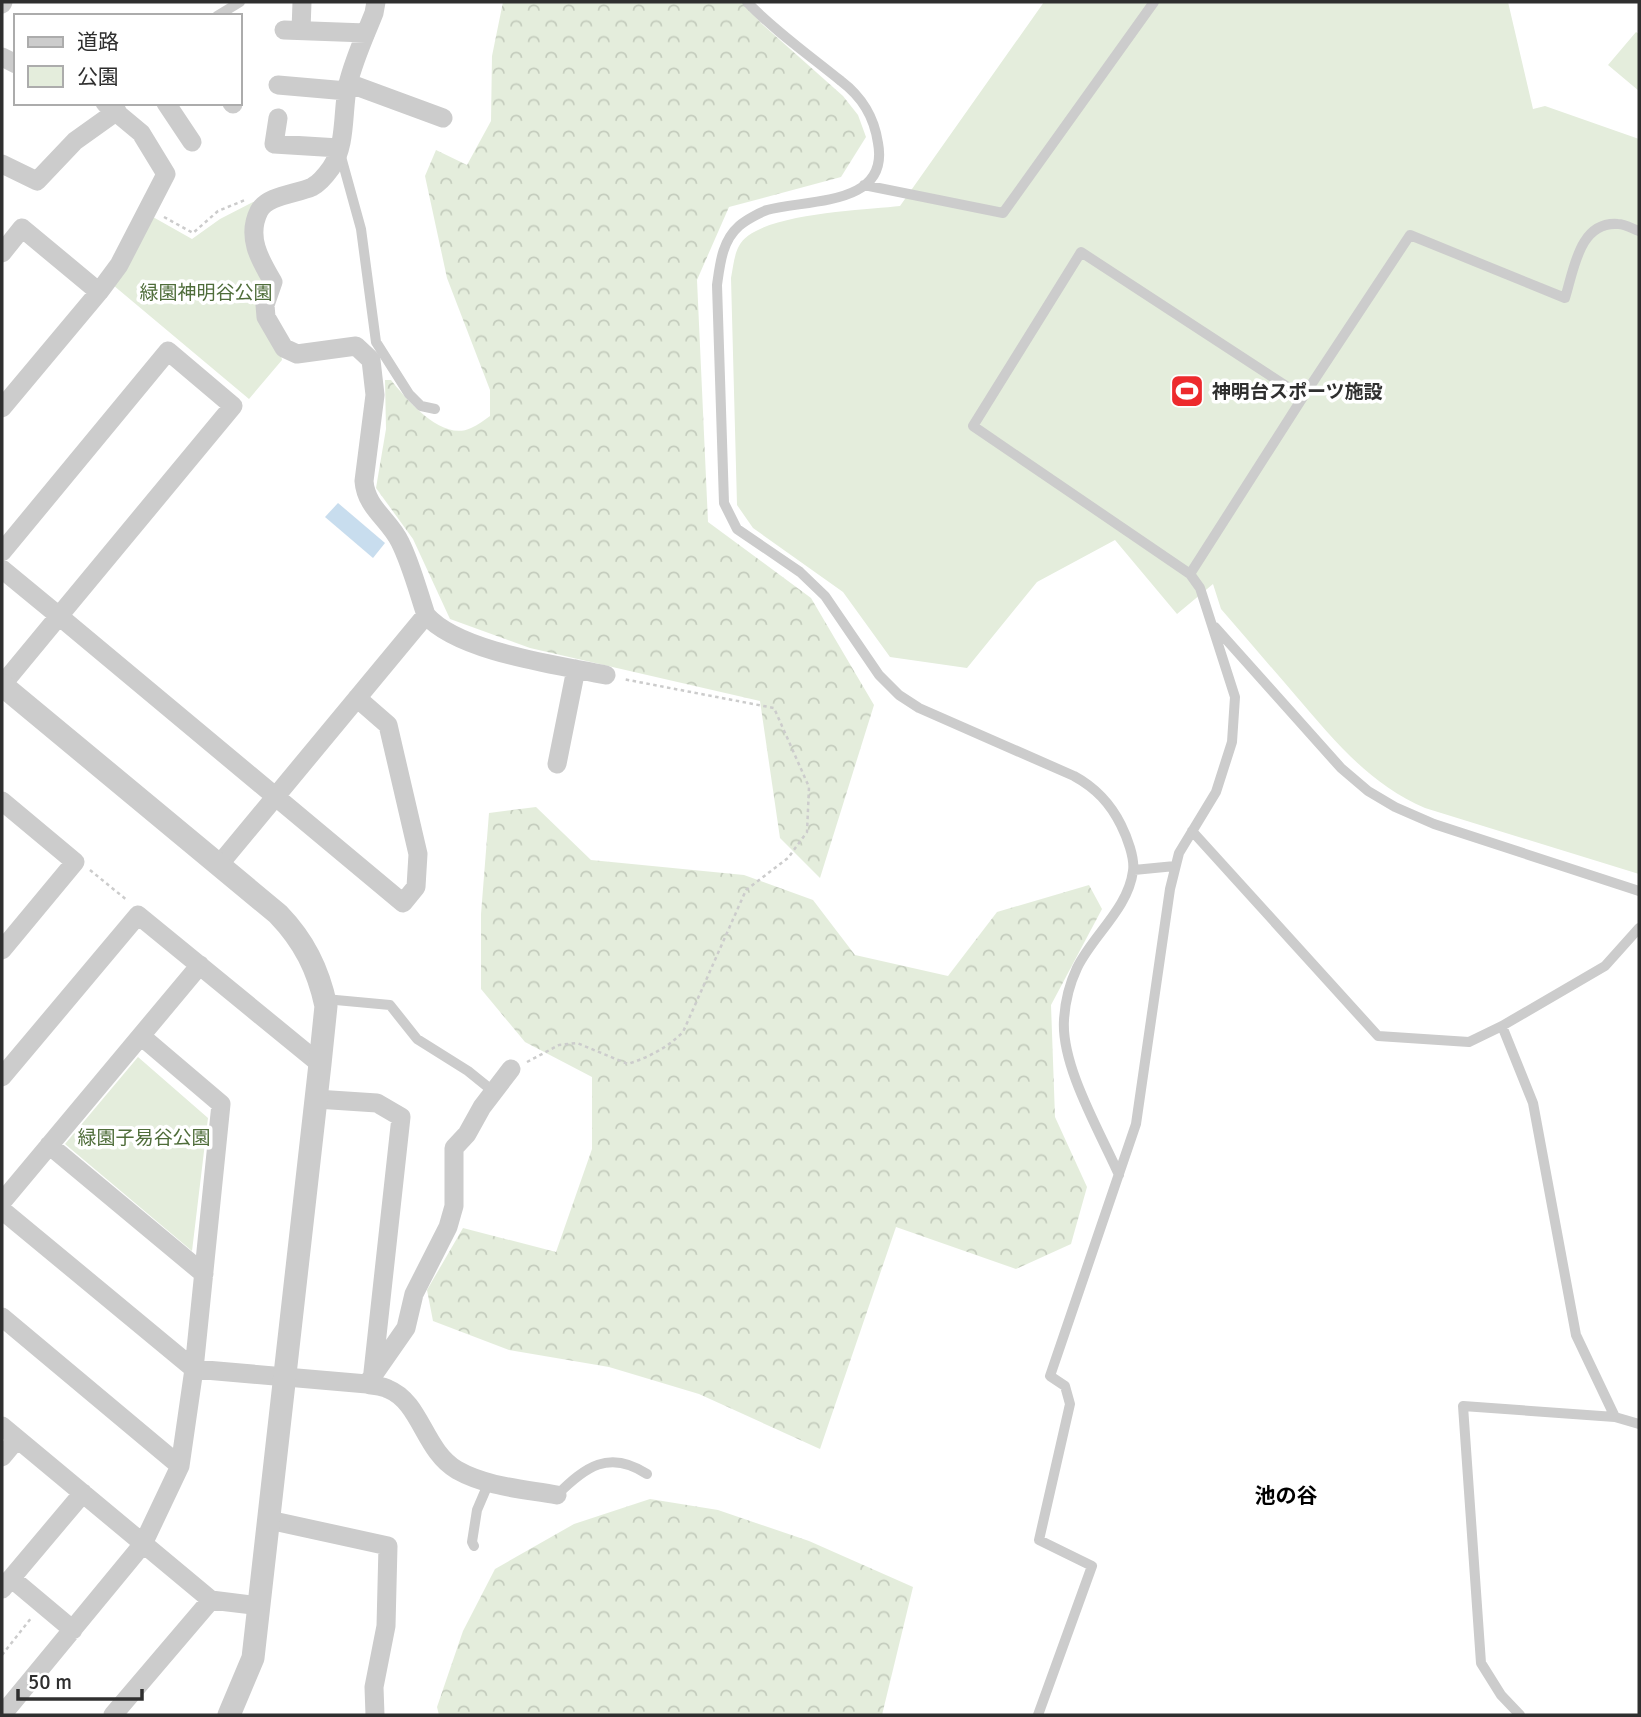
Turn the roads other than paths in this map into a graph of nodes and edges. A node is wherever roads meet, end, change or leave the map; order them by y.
1 (240, 2) edge
2 (302, 2) edge
3 (376, 2) edge
4 (747, 2) edge
5 (1154, 2) edge
6 (220, 14) edge
7 (366, 33) junction
8 (278, 85) dead end
9 (348, 87) junction
10 (167, 105) edge
11 (114, 107) edge
12 (278, 118) dead end
13 (443, 118) dead end
14 (192, 142) dead end
15 (339, 148) junction
16 (2, 164) edge
17 (864, 185) junction
18 (1639, 231) edge
19 (2, 253) edge
20 (99, 292) junction
21 (1303, 397) junction
22 (2, 408) edge
23 (435, 409) dead end
24 (2, 552) edge
25 (2, 569) edge
26 (1190, 574) junction
27 (426, 615) junction
28 (59, 616) junction
29 (1213, 624) junction
30 (576, 669) junction
31 (606, 675) road end
32 (2, 685) edge
33 (357, 698) junction
34 (556, 764) dead end
35 (275, 797) junction
36 (5, 811) edge
37 (1192, 831) junction
38 (218, 866) junction
39 (1175, 866) junction
40 (1134, 870) junction
41 (1639, 891) edge
42 (1639, 928) edge
43 (2, 950) edge
44 (200, 965) junction
45 (324, 998) junction
46 (1502, 1026) junction
47 (141, 1036) junction
48 (320, 1064) junction
49 (511, 1069) road end
50 (2, 1077) edge
51 (494, 1092) junction
52 (316, 1099) junction
53 (49, 1146) junction
54 (1119, 1175) junction
55 (2, 1202) edge
56 (2, 1210) edge
57 (204, 1274) junction
58 (2, 1317) edge
59 (194, 1368) junction
60 (286, 1378) junction
61 (370, 1380) junction
62 (1615, 1416) junction
63 (1639, 1424) edge
64 (9, 1432) edge
65 (2, 1457) edge
66 (180, 1466) junction
67 (647, 1475) dead end
68 (489, 1482) junction
69 (83, 1493) junction
70 (557, 1495) joint
71 (269, 1520) junction
72 (143, 1544) junction
73 (474, 1546) dead end
74 (7, 1583) edge
75 (211, 1600) junction
76 (260, 1606) junction
77 (73, 1630) junction
78 (5, 1714) edge
79 (113, 1715) edge
80 (229, 1715) edge
81 (375, 1715) edge
82 (1038, 1715) edge
83 (1520, 1715) edge

1 - 6 lane
2 - 7 street
3 - 7 street
4 - 17 lane
5 - 17 lane
7 - 9 street
8 - 9 street
9 - 13 street
9 - 15 street
10 - 14 street
11 - 16 street
11 - 20 street
12 - 15 street
15 - 23 lane
15 - 27 street
17 - 40 lane
18 - 21 lane
19 - 20 street
20 - 22 street
21 - 26 lane
21 - 26 lane
24 - 28 street
25 - 28 street
26 - 29 lane
27 - 30 street
27 - 33 street
28 - 32 street
28 - 35 street
29 - 37 lane
29 - 41 lane
30 - 31 street
30 - 34 street
32 - 38 street
33 - 35 street
33 - 35 street
35 - 38 street
36 - 43 street
37 - 39 lane
37 - 46 lane
38 - 45 street
39 - 40 lane
39 - 54 lane
40 - 54 lane
42 - 46 lane
44 - 47 street
44 - 48 street
44 - 50 street
45 - 48 street
45 - 51 lane
46 - 62 lane
47 - 53 street
47 - 57 street
48 - 52 street
49 - 51 street
51 - 61 street
52 - 60 street
52 - 61 street
53 - 55 street
53 - 57 street
54 - 82 lane
56 - 59 street
57 - 59 street
58 - 66 street
59 - 60 street
59 - 66 street
60 - 61 street
60 - 71 street
61 - 68 street
62 - 63 lane
62 - 83 lane
64 - 65 street
64 - 69 street
66 - 72 street
67 - 70 lane
68 - 70 street
68 - 73 lane
69 - 72 street
69 - 74 street
71 - 76 street
71 - 81 street
72 - 75 street
72 - 77 street
74 - 77 street
75 - 76 street
75 - 79 street
76 - 80 street
77 - 78 street

